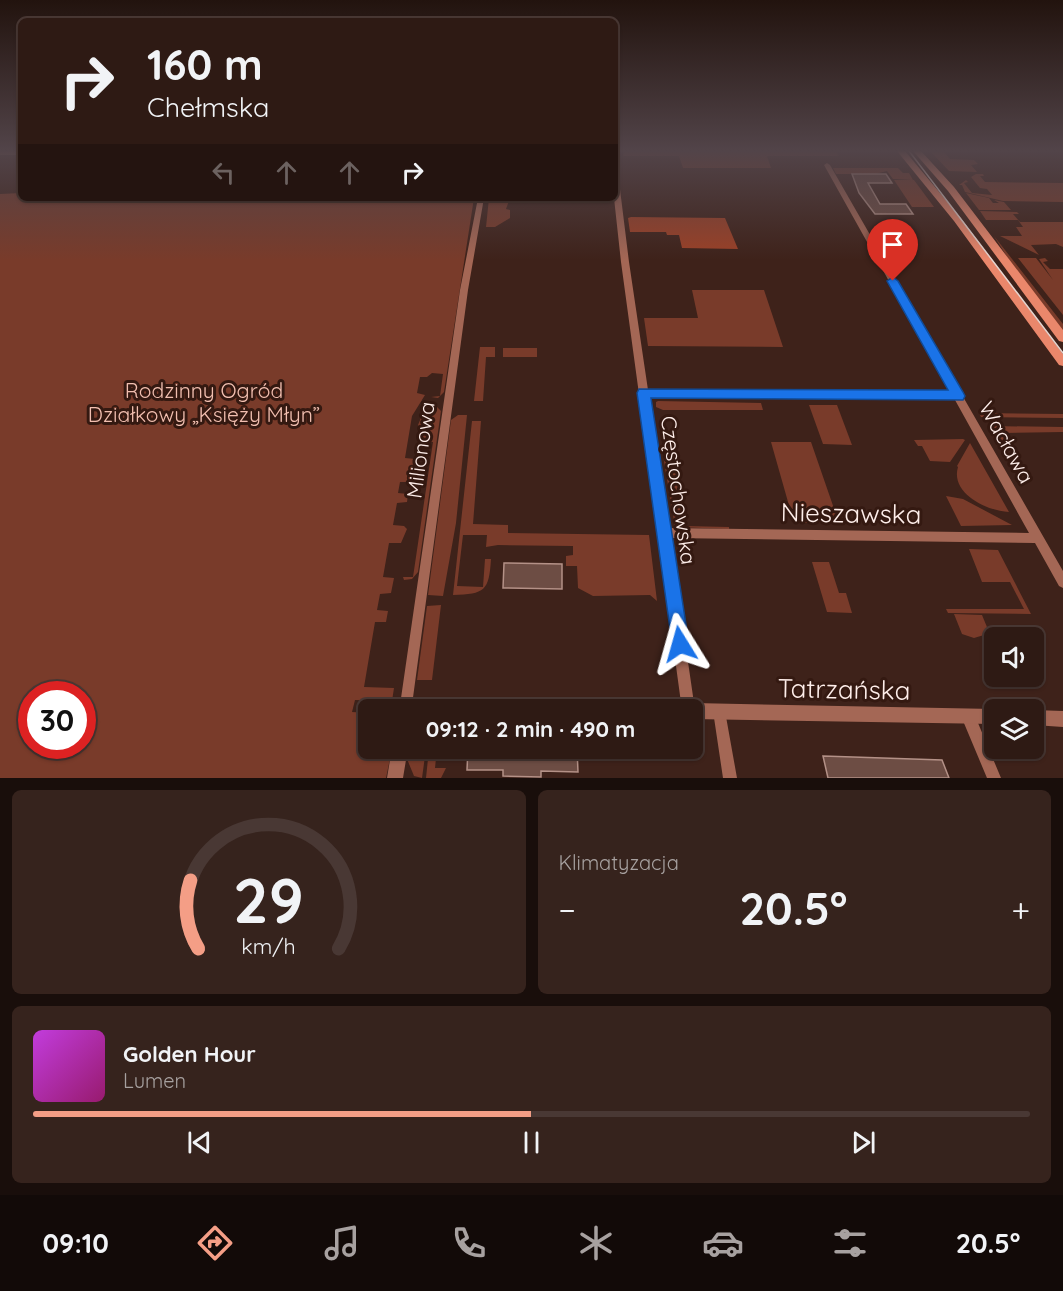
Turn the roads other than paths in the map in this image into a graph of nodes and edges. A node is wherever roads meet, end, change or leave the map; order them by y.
1 (840, 187) edge
2 (930, 187) edge
3 (950, 187) edge
4 (480, 201) edge
5 (618, 201) edge
6 (1063, 338) edge
7 (1063, 362) edge
8 (644, 393) junction
9 (958, 396) junction
10 (664, 533) junction
11 (1038, 538) junction
12 (1063, 582) edge
13 (407, 699) edge
14 (689, 699) edge
15 (703, 710) edge
16 (719, 711) junction
17 (968, 716) junction
18 (984, 717) edge
19 (1044, 718) edge
20 (1063, 719) edge
21 (398, 759) edge
22 (395, 778) edge
23 (730, 778) edge
24 (994, 778) edge

1 - 9 street, Wacława
2 - 7 main road
3 - 6 main road
4 - 13 street, Milionowa
5 - 8 street, Częstochowska
8 - 9 street
8 - 10 street, Częstochowska
9 - 11 street, Wacława
10 - 11 street, Nieszawska
10 - 14 street, Częstochowska
11 - 12 street, Wacława
15 - 16 street, Tatrzańska
16 - 17 street, Tatrzańska
16 - 23 street
17 - 18 street, Tatrzańska
17 - 24 street
19 - 20 street
21 - 22 street

